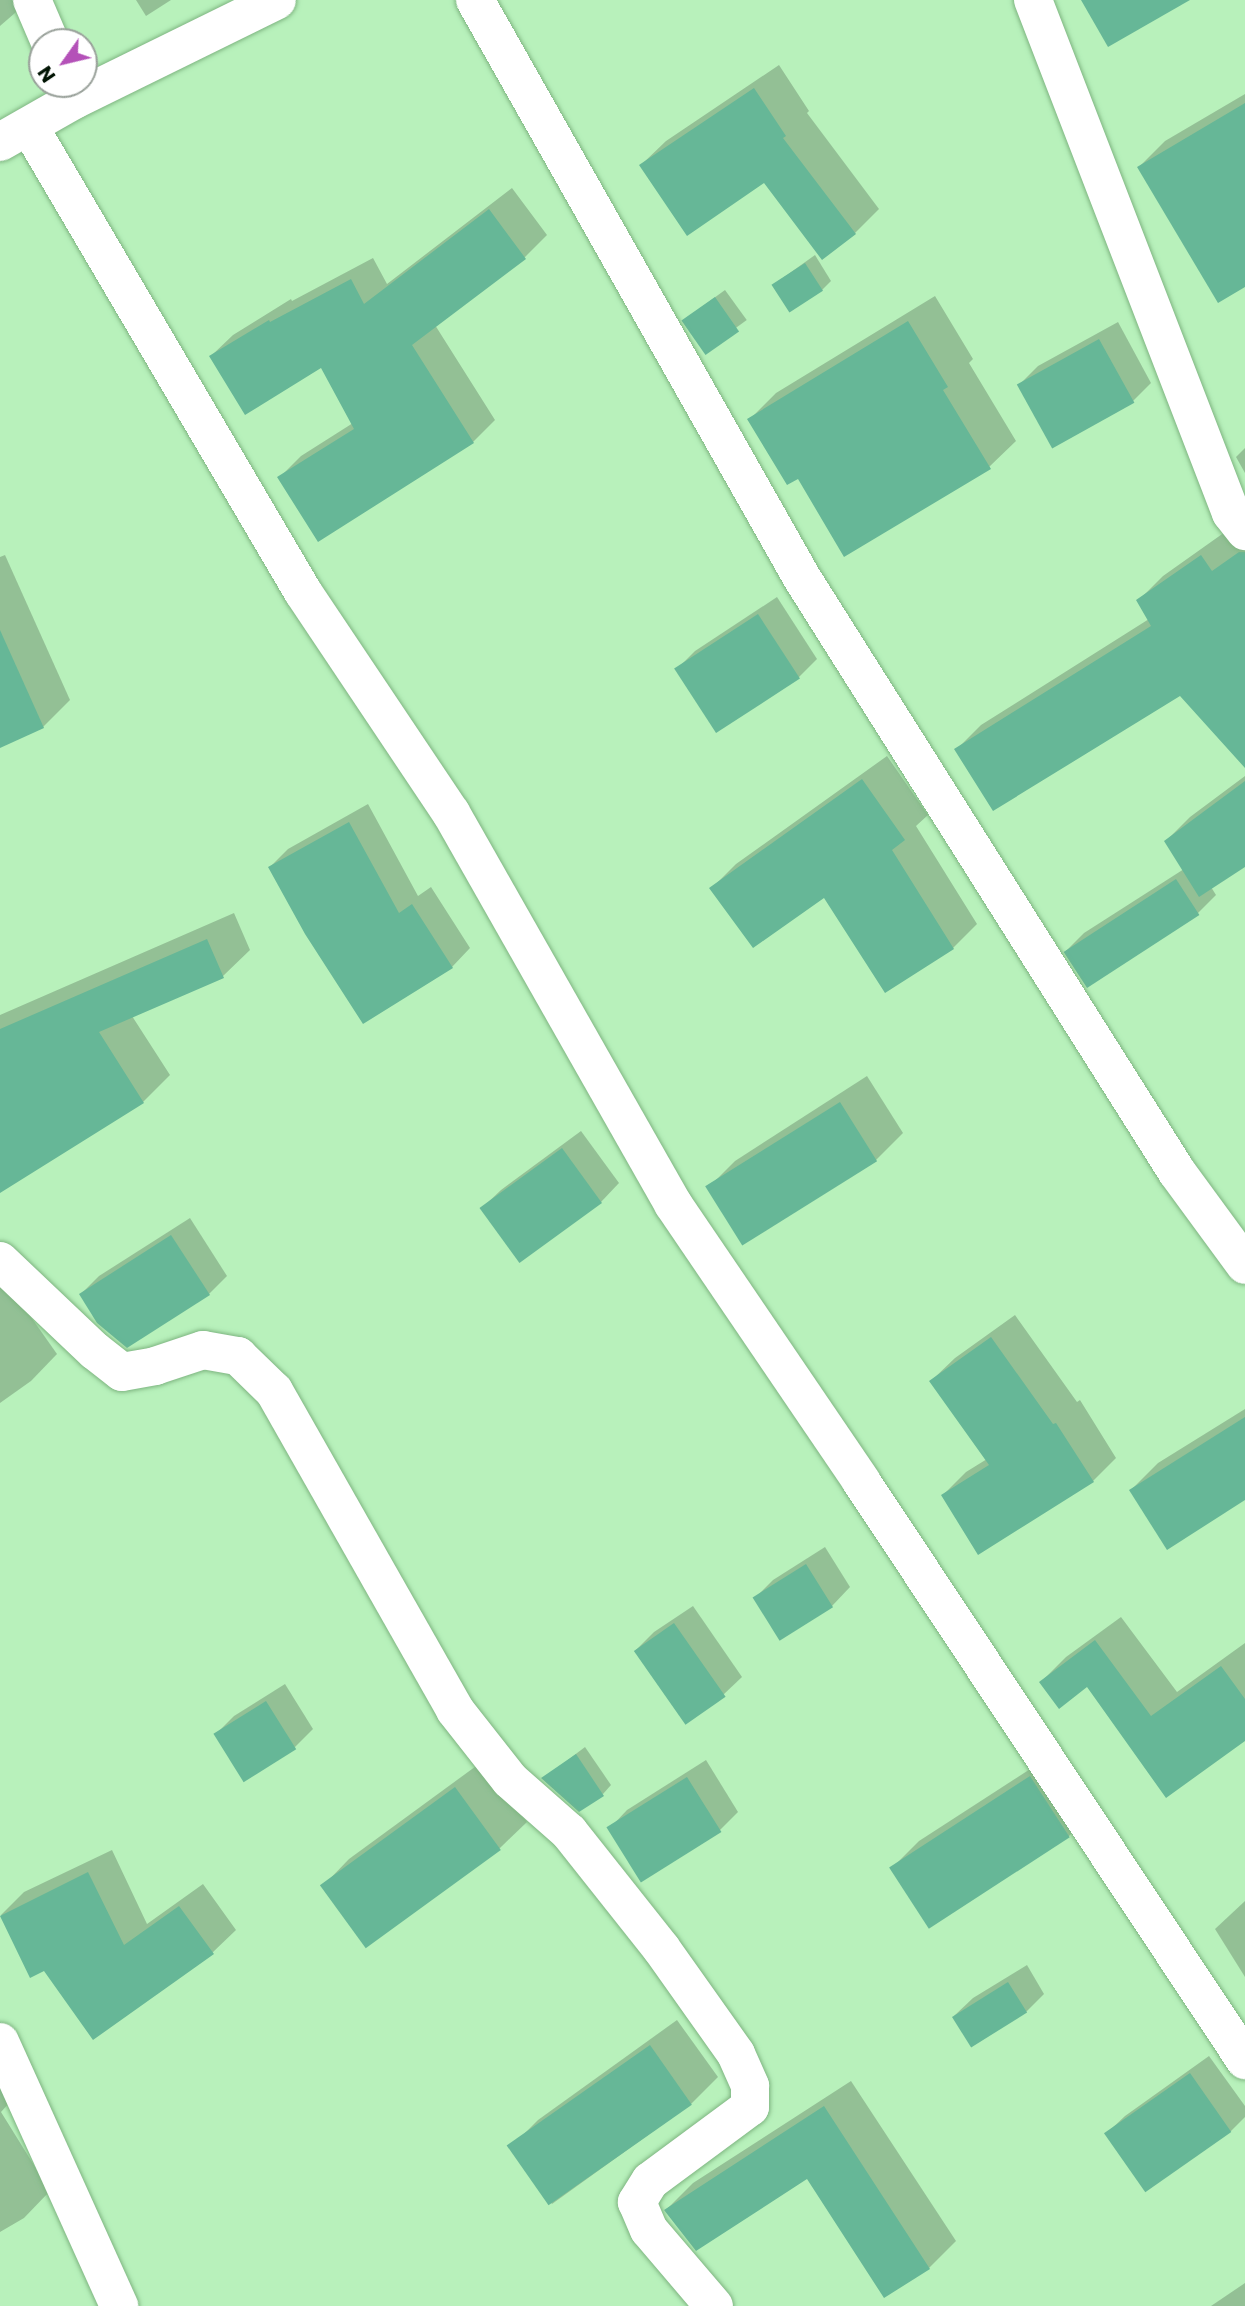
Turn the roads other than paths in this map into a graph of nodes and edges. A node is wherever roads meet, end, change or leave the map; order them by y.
1 (32, 0) edge
2 (277, 0) edge
3 (475, 0) edge
4 (1033, 0) edge
5 (44, 28) edge
6 (98, 80) edge
7 (63, 98) edge
8 (15, 135) edge
9 (1245, 531) edge
10 (0, 1261) edge
11 (1245, 1265) edge
12 (0, 2042) edge
13 (1245, 2060) edge
14 (119, 2306) edge
15 (714, 2306) edge

1 - 5 street
2 - 6 street
3 - 11 street
4 - 9 street
7 - 8 street
8 - 13 street
10 - 15 street
12 - 14 street

